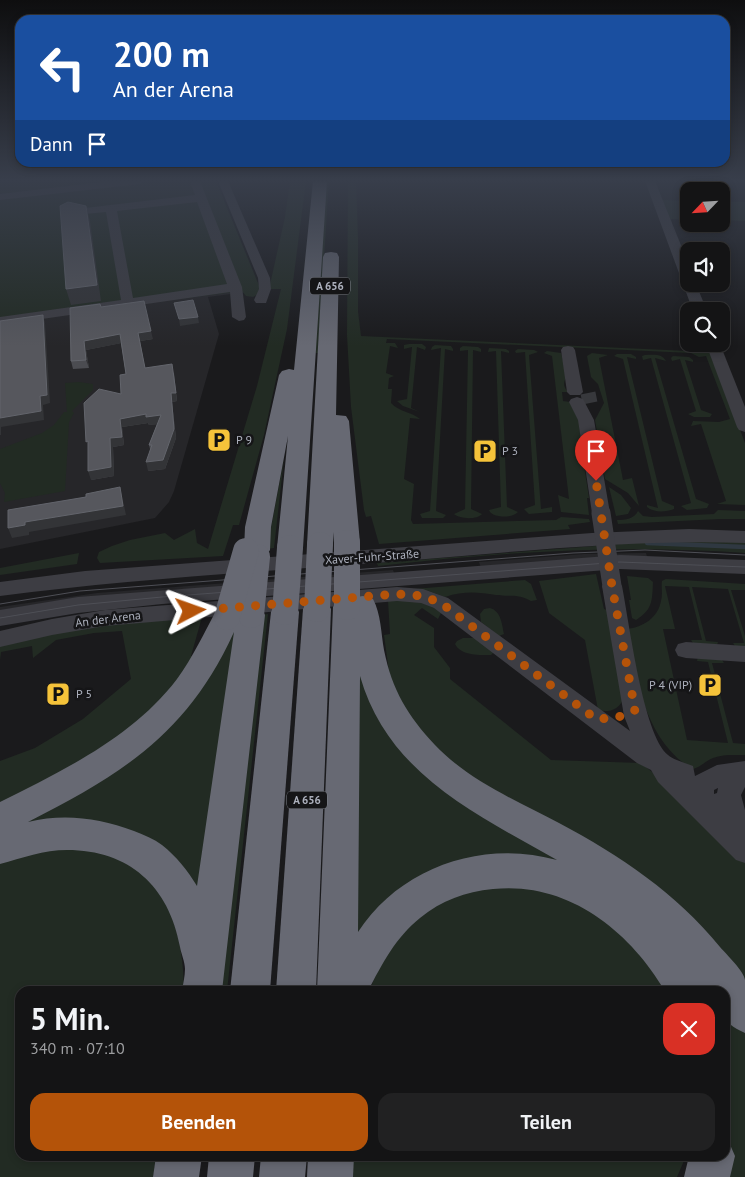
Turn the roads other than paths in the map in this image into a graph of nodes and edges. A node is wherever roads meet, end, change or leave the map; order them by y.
1 (116, 236) edge
2 (215, 236) edge
3 (246, 236) edge
4 (315, 236) edge
5 (671, 236) edge
6 (332, 238) dead end
7 (680, 259) edge
8 (236, 290) junction
9 (261, 300) dead end
10 (128, 304) junction
11 (239, 317) dead end
12 (0, 321) edge
13 (308, 321) junction
14 (575, 350) dead end
15 (716, 352) edge
16 (327, 356) junction
17 (745, 427) edge
18 (745, 537) edge
19 (745, 555) edge
20 (745, 567) edge
21 (0, 589) edge
22 (0, 604) edge
23 (328, 609) junction
24 (239, 616) junction
25 (0, 618) edge
26 (0, 639) edge
27 (686, 650) dead end
28 (745, 654) edge
29 (635, 710) junction
30 (596, 719) junction
31 (658, 762) junction
32 (744, 772) edge
33 (692, 781) junction
34 (0, 818) edge
35 (714, 819) junction
36 (742, 827) edge
37 (0, 848) edge
38 (745, 851) edge
39 (204, 983) edge
40 (251, 986) edge
41 (296, 986) edge
42 (337, 986) edge
43 (349, 986) edge
44 (685, 986) edge
45 (726, 986) edge
46 (730, 992) edge
47 (745, 1012) edge
48 (178, 1161) edge
49 (232, 1161) edge
50 (284, 1161) edge
51 (331, 1161) edge
52 (711, 1161) edge
53 (176, 1177) edge
54 (230, 1177) edge
55 (282, 1177) edge
56 (330, 1177) edge
57 (707, 1177) edge

1 - 10 street
2 - 8 street
3 - 9 street
4 - 13 highway, A 656
5 - 7 street
6 - 16 highway, A 656
8 - 10 street
8 - 11 street
10 - 12 street
13 - 23 highway, A 656, bridge
13 - 24 highway, bridge
14 - 29 street, An der Arena, bridge
15 - 17 street
16 - 23 highway, A 656, bridge
16 - 23 highway, bridge
18 - 21 street, Xaver-Fuhr-Straße
19 - 22 street
20 - 25 street
23 - 40 highway, A 656
23 - 41 highway, A 656
23 - 42 highway
23 - 45 highway
24 - 34 highway
24 - 39 highway
26 - 30 street, An der Arena
27 - 28 street
29 - 30 street
29 - 31 street, An der Arena
29 - 33 street, An der Arena
30 - 31 street, An der Arena
31 - 33 street, An der Arena
31 - 35 street, An der Arena
32 - 33 street
32 - 36 street
33 - 35 street
33 - 36 street, An der Arena
35 - 38 street, An der Arena
37 - 39 highway
43 - 44 highway
46 - 47 highway
48 - 53 highway
49 - 54 highway
50 - 55 highway
51 - 56 highway
52 - 57 highway

